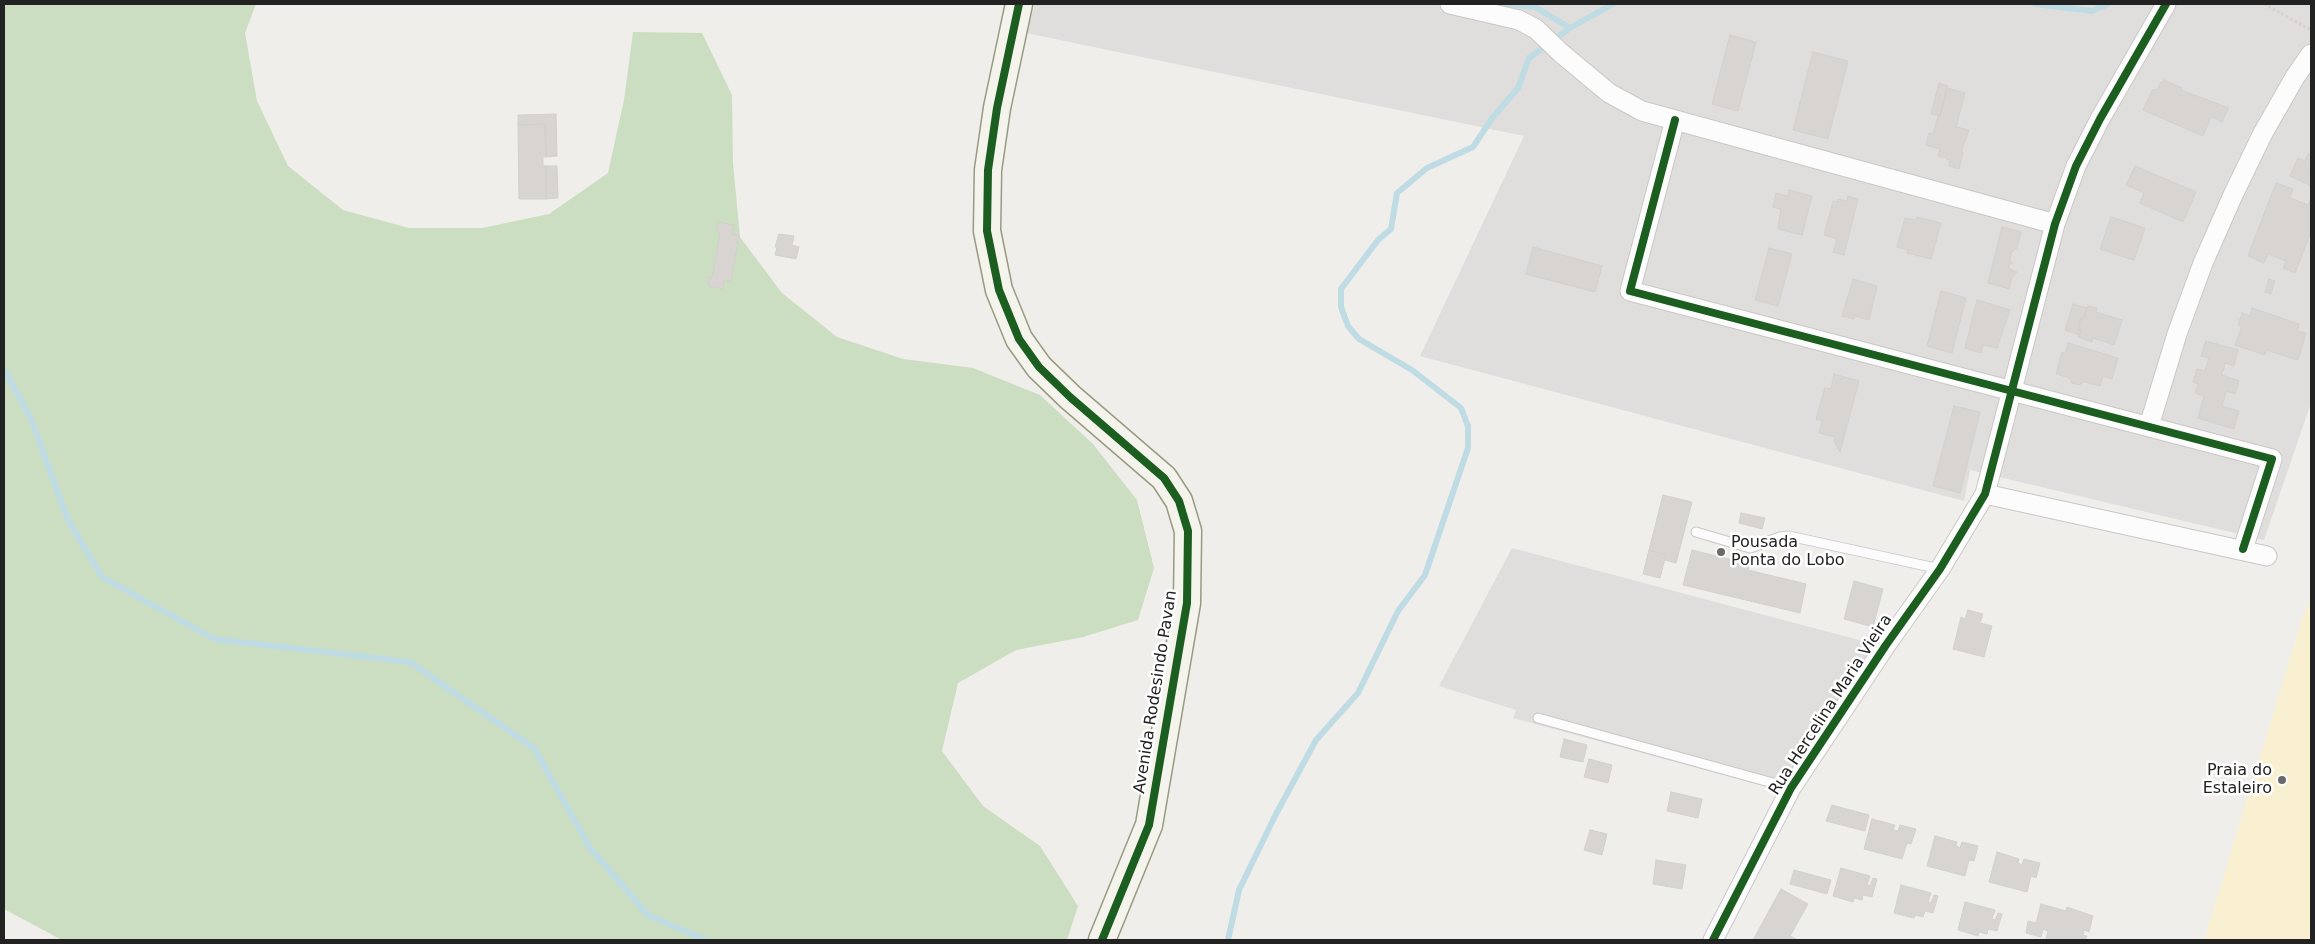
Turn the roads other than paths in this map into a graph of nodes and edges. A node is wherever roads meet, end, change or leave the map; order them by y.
1 (1019, 4) edge
2 (1450, 4) edge
3 (2166, 4) edge
4 (2311, 54) edge
5 (1675, 120) junction
6 (2055, 224) junction
7 (2011, 391) junction
8 (2149, 426) junction
9 (1985, 494) junction
10 (1696, 532) dead end
11 (2243, 549) junction
12 (2268, 556) dead end
13 (1940, 569) junction
14 (1538, 718) dead end
15 (1791, 788) junction
16 (1102, 940) edge
17 (1713, 940) edge

1 - 16 main road, Avenida Rodesindo Pavan
2 - 5 street
3 - 6 street, Rua Hercelina Maria Vieira
4 - 8 street
5 - 6 street
5 - 7 street
6 - 7 street, Rua Hercelina Maria Vieira
7 - 8 street
7 - 9 street, Rua Hercelina Maria Vieira
8 - 11 street
9 - 11 street
9 - 13 street, Rua Hercelina Maria Vieira
10 - 13 lane
11 - 12 street
13 - 15 street, Rua Hercelina Maria Vieira
14 - 15 lane
15 - 17 street, Rua Hercelina Maria Vieira

